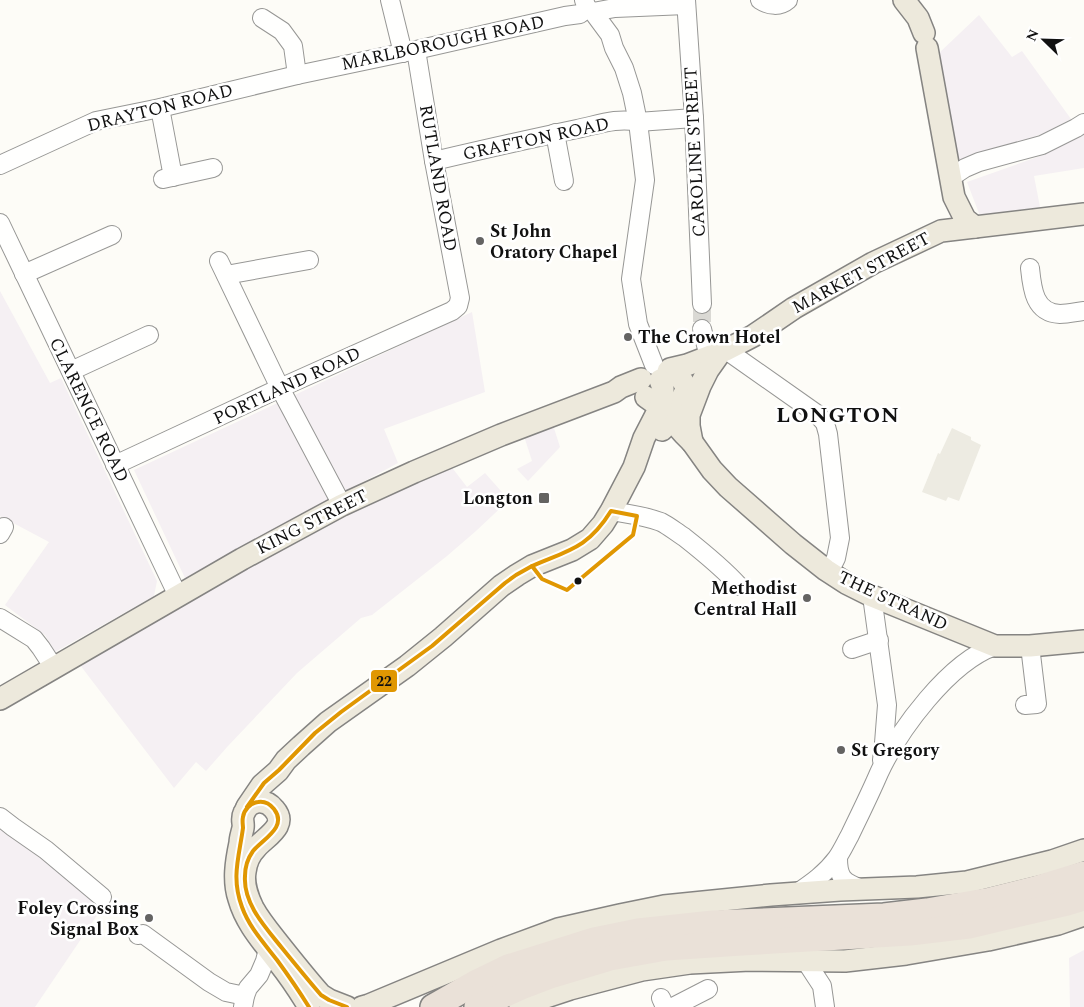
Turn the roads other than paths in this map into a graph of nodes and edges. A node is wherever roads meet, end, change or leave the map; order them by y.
1 (390, 0) edge
2 (760, 0) edge
3 (788, 0) edge
4 (904, 0) edge
5 (686, 2) edge
6 (588, 7) edge
7 (262, 18) dead end
8 (410, 52) junction
9 (297, 75) junction
10 (160, 108) junction
11 (694, 118) junction
12 (638, 122) junction
13 (1084, 123) edge
14 (555, 133) junction
15 (434, 161) junction
16 (0, 165) edge
17 (213, 168) dead end
18 (564, 181) dead end
19 (952, 187) junction
20 (1084, 214) edge
21 (0, 224) edge
22 (975, 227) junction
23 (941, 230) junction
24 (112, 235) dead end
25 (309, 260) dead end
26 (1030, 268) dead end
27 (24, 274) junction
28 (702, 304) tunnel mouth
29 (458, 306) joint
30 (1084, 311) edge
31 (702, 329) tunnel mouth
32 (149, 335) dead end
33 (718, 353) junction
34 (71, 371) junction
35 (652, 387) junction
36 (280, 388) junction
37 (692, 442) junction
38 (115, 465) junction
39 (342, 505) junction
40 (611, 511) junction
41 (826, 570) junction
42 (729, 581) dead end
43 (178, 596) junction
44 (872, 596) junction
45 (0, 618) edge
46 (879, 640) junction
47 (1084, 641) edge
48 (995, 646) junction
49 (1030, 646) junction
50 (852, 649) dead end
51 (54, 668) junction
52 (0, 699) edge
53 (887, 705) junction
54 (1025, 705) dead end
55 (909, 723) junction
56 (278, 771) junction
57 (880, 771) junction
58 (274, 808) junction
59 (0, 816) edge
60 (245, 817) junction
61 (268, 836) junction
62 (1084, 850) edge
63 (838, 858) junction
64 (1084, 874) edge
65 (862, 889) junction
66 (797, 893) junction
67 (102, 897) dead end
68 (1084, 898) edge
69 (1084, 915) edge
70 (138, 935) dead end
71 (268, 949) junction
72 (805, 960) junction
73 (839, 961) junction
74 (287, 973) junction
75 (259, 975) junction
76 (822, 986) junction
77 (708, 989) dead end
78 (244, 1002) edge
79 (666, 1004) edge
80 (372, 1006) edge
81 (309, 1007) edge
82 (347, 1007) edge
83 (433, 1007) edge
84 (477, 1007) edge
85 (520, 1007) edge
86 (824, 1007) edge

1 - 8 street, RUTLAND ROAD
2 - 3 street
4 - 19 main road
5 - 6 street, MARLBOROUGH ROAD
5 - 11 street, CAROLINE STREET
6 - 8 street, MARLBOROUGH ROAD
6 - 12 street
7 - 9 street
8 - 9 street, MARLBOROUGH ROAD
8 - 15 street, RUTLAND ROAD
9 - 10 street, DRAYTON ROAD
10 - 16 street, DRAYTON ROAD
10 - 17 street
11 - 12 street, GRAFTON ROAD
11 - 28 street, CAROLINE STREET
12 - 14 street, GRAFTON ROAD
12 - 35 street
13 - 19 street
14 - 15 street, GRAFTON ROAD
14 - 18 street
15 - 29 street, RUTLAND ROAD
19 - 22 main road
19 - 23 main road
20 - 22 main road, MARKET STREET
21 - 27 street, CLARENCE ROAD
22 - 23 main road, MARKET STREET
23 - 33 main road, MARKET STREET
24 - 27 street
25 - 36 street
26 - 30 street
27 - 34 street, CLARENCE ROAD
29 - 36 street, PORTLAND ROAD
31 - 33 street
32 - 34 street
33 - 35 main road, MARKET STREET
33 - 37 main road
33 - 41 street
34 - 38 street, CLARENCE ROAD
35 - 37 main road, THE STRAND
35 - 39 main road, KING STREET
35 - 40 main road
36 - 38 street, PORTLAND ROAD
36 - 39 street
37 - 41 main road, THE STRAND
38 - 43 street, CLARENCE ROAD
39 - 43 main road, KING STREET
40 - 42 street
40 - 56 main road
41 - 44 main road, THE STRAND
43 - 51 main road, KING STREET
44 - 46 street
44 - 48 main road, THE STRAND
45 - 51 street
46 - 50 street
46 - 53 street
47 - 49 main road, THE STRAND
48 - 49 main road, THE STRAND
48 - 55 street
49 - 54 street
51 - 52 main road, KING STREET
53 - 55 street
53 - 57 street
55 - 57 street
56 - 58 main road
56 - 60 main road
57 - 63 street
58 - 60 main road
58 - 61 main road
59 - 67 street
60 - 61 main road
60 - 71 main road
61 - 82 main road
62 - 65 main road
63 - 65 street
63 - 66 street
64 - 83 highway
65 - 66 main road
66 - 80 main road
68 - 84 highway
69 - 73 main road
70 - 78 street
71 - 74 main road
71 - 75 street
72 - 73 main road
72 - 76 street
72 - 85 main road
73 - 76 street
74 - 75 street
74 - 81 main road
75 - 78 street
76 - 86 street
77 - 79 street

